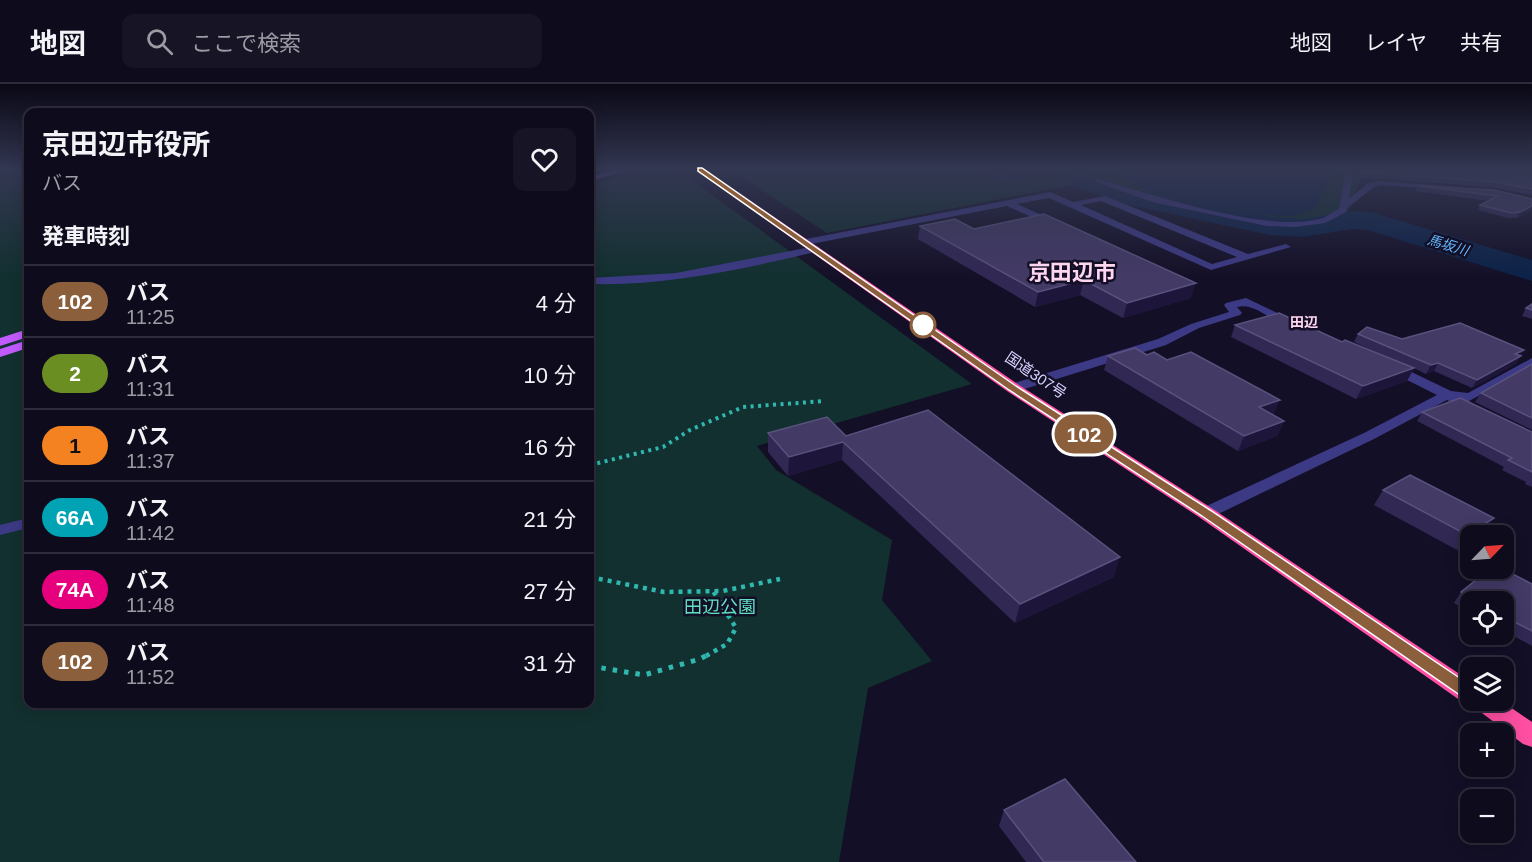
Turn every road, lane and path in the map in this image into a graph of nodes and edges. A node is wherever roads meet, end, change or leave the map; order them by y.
1 (753, 206) edge
2 (993, 206) edge
3 (1015, 206) edge
4 (1074, 206) edge
5 (1122, 206) edge
6 (1186, 206) edge
7 (1344, 206) edge
8 (1062, 228) edge
9 (811, 246) junction
10 (1286, 247) dead end
11 (1246, 257) junction
12 (594, 281) edge
13 (1299, 326) edge
14 (24, 334) edge
15 (0, 342) edge
16 (24, 345) edge
17 (0, 353) edge
18 (1532, 362) edge
19 (1386, 365) edge
20 (1013, 388) junction
21 (1446, 395) junction
22 (825, 401) dead end
23 (1484, 414) edge
24 (594, 464) edge
25 (1206, 513) junction
26 (24, 524) edge
27 (0, 530) edge
28 (594, 578) edge
29 (780, 579) dead end
30 (713, 591) junction
31 (594, 667) edge
32 (1460, 687) edge
33 (1496, 711) edge
34 (1532, 736) edge

1 - 9 highway, 国道307号
2 - 9 street
3 - 8 street
4 - 11 street
5 - 11 street
6 - 7 street
9 - 12 street
9 - 20 highway, 国道307号
10 - 11 street
13 - 20 street
14 - 15 main road
16 - 17 main road
18 - 21 street
19 - 21 street
20 - 25 highway, 国道307号
21 - 23 street
21 - 25 street
22 - 24 path
25 - 32 highway, 国道307号
26 - 27 street
28 - 30 path
29 - 30 path
30 - 31 path
33 - 34 highway

